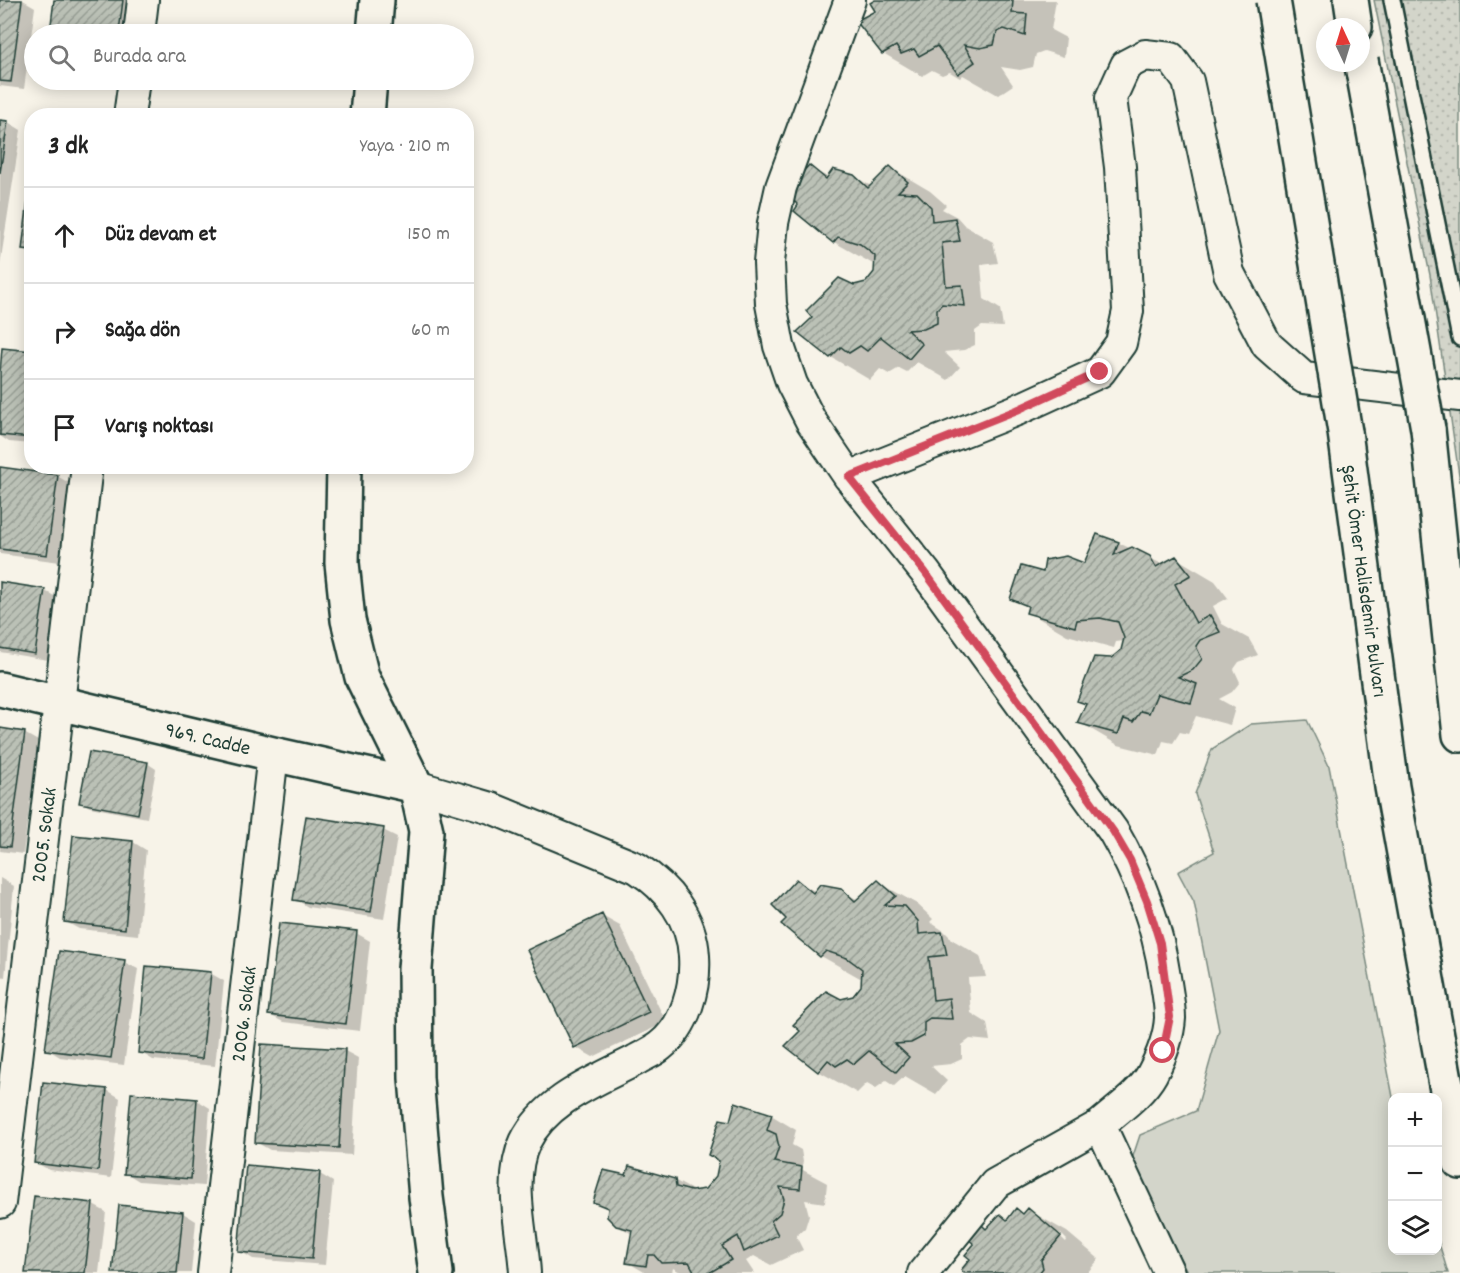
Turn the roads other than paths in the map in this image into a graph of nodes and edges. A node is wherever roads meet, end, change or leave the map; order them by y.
1 (143, 0) edge
2 (377, 0) edge
3 (850, 0) edge
4 (1273, 0) edge
5 (1351, 0) edge
6 (1392, 0) edge
7 (1354, 18) edge
8 (140, 24) edge
9 (375, 24) edge
10 (1363, 72) edge
11 (133, 90) edge
12 (369, 90) edge
13 (130, 108) edge
14 (368, 108) edge
15 (1460, 339) edge
16 (1460, 396) edge
17 (86, 474) edge
18 (344, 474) edge
19 (849, 477) junction
20 (0, 689) edge
21 (58, 703) junction
22 (1460, 735) edge
23 (273, 754) junction
24 (416, 786) junction
25 (1100, 1125) junction
26 (1460, 1162) edge
27 (0, 1203) edge
28 (213, 1273) edge
29 (436, 1273) edge
30 (525, 1273) edge
31 (923, 1273) edge
32 (1169, 1273) edge

1 - 8 street
2 - 9 main road
3 - 19 street
4 - 26 main road, Şehit Ömer Halisdemir Bulvarı, bridge
5 - 7 main road
6 - 15 lane
10 - 22 main road, bridge
11 - 13 street
12 - 14 main road
16 - 19 street
17 - 21 street, 2005. Sokak
18 - 24 main road
19 - 25 street
20 - 21 main road, 969. Cadde
21 - 23 main road, 969. Cadde
21 - 27 street, 2005. Sokak
23 - 24 main road, 969. Cadde
23 - 28 street, 2006. Sokak
24 - 29 main road
24 - 30 street
25 - 31 street
25 - 32 street

